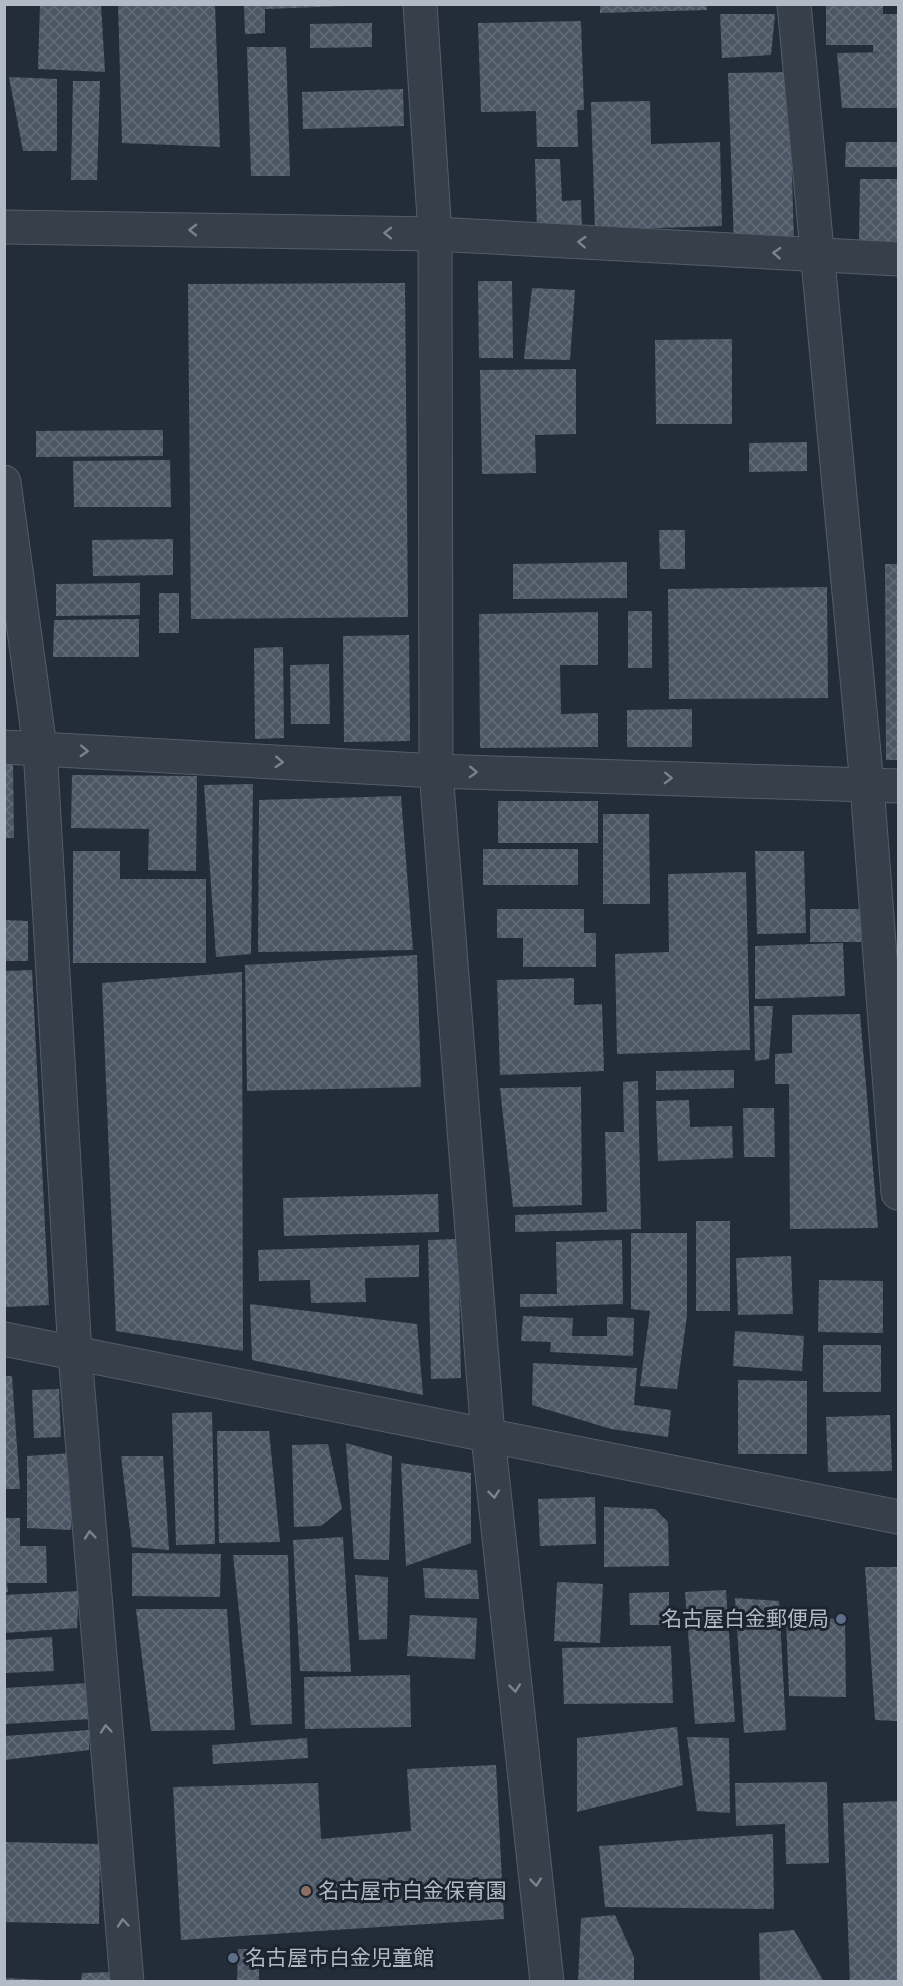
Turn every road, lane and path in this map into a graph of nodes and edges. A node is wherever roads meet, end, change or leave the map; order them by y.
1 (420, 4) edge
2 (794, 4) edge
3 (4, 227) edge
4 (435, 234) junction
5 (818, 255) junction
6 (898, 259) edge
7 (4, 482) edge
8 (4, 747) edge
9 (40, 748) junction
10 (436, 771) junction
11 (883, 785) edge
12 (898, 1193) edge
13 (4, 1339) edge
14 (75, 1354) junction
15 (488, 1436) junction
16 (898, 1517) edge
17 (128, 1982) edge
18 (547, 1982) edge

1 - 4 street
2 - 5 street
4 -> 3 street
5 -> 4 street
4 - 10 street
5 - 6 street
5 - 11 street
7 - 9 street
8 - 9 street
9 -> 10 street
9 - 14 street
10 -> 11 street
10 - 15 street
11 - 12 street
13 - 14 street
14 - 15 street
17 -> 14 street
15 - 16 street
15 -> 18 street

